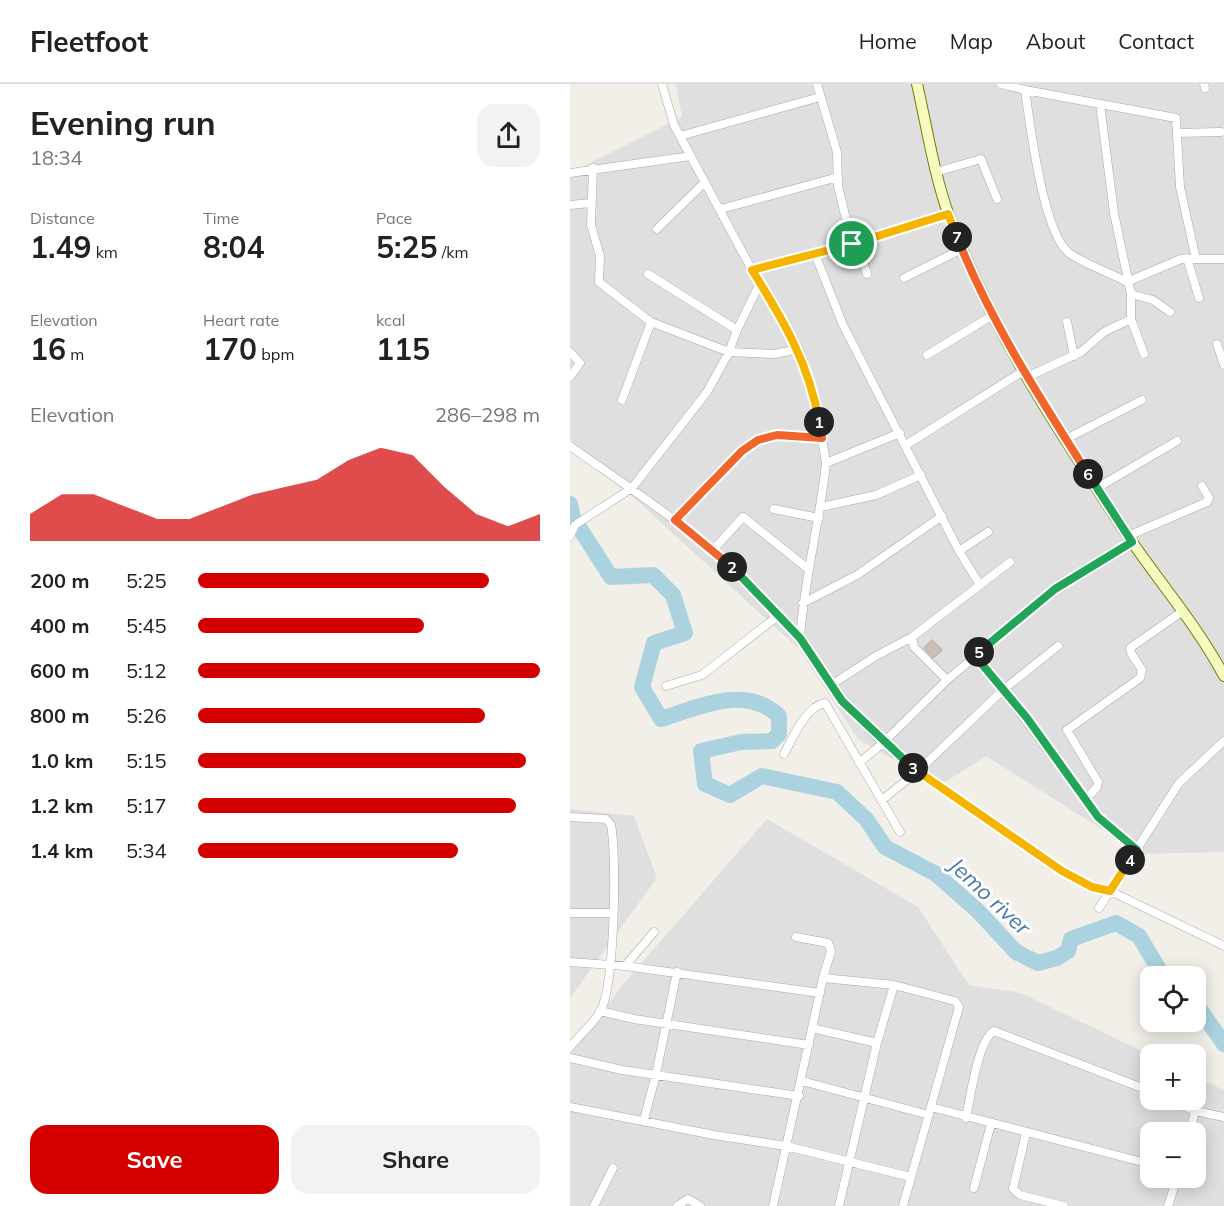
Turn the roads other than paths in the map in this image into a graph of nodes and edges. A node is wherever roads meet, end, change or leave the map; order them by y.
1 (662, 84) edge
2 (817, 84) edge
3 (917, 84) edge
4 (1001, 84) edge
5 (1035, 88) edge
6 (1025, 90) junction
7 (820, 97) junction
8 (1100, 104) junction
9 (1221, 132) dead end
10 (1178, 134) junction
11 (680, 136) junction
12 (691, 156) junction
13 (594, 168) junction
14 (936, 172) junction
15 (570, 173) edge
16 (838, 177) junction
17 (705, 182) junction
18 (997, 200) dead end
19 (591, 203) junction
20 (570, 205) edge
21 (721, 209) junction
22 (948, 214) junction
23 (657, 229) dead end
24 (855, 243) junction
25 (962, 249) junction
26 (815, 255) junction
27 (1187, 258) junction
28 (1196, 259) junction
29 (1224, 259) edge
30 (752, 270) junction
31 (648, 274) dead end
32 (867, 274) dead end
33 (904, 278) dead end
34 (1127, 282) junction
35 (760, 283) junction
36 (1131, 294) junction
37 (1199, 298) dead end
38 (1170, 312) dead end
39 (993, 315) junction
40 (1131, 320) junction
41 (651, 322) junction
42 (1067, 322) dead end
43 (737, 330) junction
44 (1217, 344) dead end
45 (799, 349) junction
46 (570, 352) edge
47 (729, 352) junction
48 (1144, 354) dead end
49 (927, 355) dead end
50 (1074, 356) junction
51 (1224, 365) edge
52 (1025, 374) junction
53 (570, 377) edge
54 (622, 400) dead end
55 (1142, 400) dead end
56 (900, 433) junction
57 (822, 438) junction
58 (1066, 439) junction
59 (1177, 441) dead end
60 (906, 445) junction
61 (570, 446) edge
62 (826, 463) junction
63 (921, 475) junction
64 (1202, 486) dead end
65 (632, 488) junction
66 (1097, 488) junction
67 (821, 507) junction
68 (774, 509) dead end
69 (942, 516) junction
70 (819, 518) junction
71 (675, 520) junction
72 (988, 532) dead end
73 (570, 536) edge
74 (1130, 539) junction
75 (713, 550) junction
76 (959, 551) junction
77 (1010, 562) dead end
78 (807, 568) junction
79 (980, 585) junction
80 (802, 603) junction
81 (1183, 611) junction
82 (778, 615) junction
83 (912, 637) junction
84 (800, 638) junction
85 (1058, 646) dead end
86 (975, 656) junction
87 (1224, 676) edge
88 (947, 680) junction
89 (831, 685) junction
90 (666, 686) dead end
91 (1004, 690) junction
92 (1224, 741) edge
93 (883, 742) junction
94 (784, 754) dead end
95 (859, 763) junction
96 (918, 771) junction
97 (882, 800) junction
98 (1085, 800) junction
99 (570, 817) edge
100 (900, 832) dead end
101 (1137, 850) junction
102 (1110, 891) junction
103 (1099, 908) dead end
104 (570, 913) edge
105 (613, 913) junction
106 (654, 932) dead end
107 (796, 937) dead end
108 (1224, 946) edge
109 (570, 962) edge
110 (611, 964) junction
111 (625, 966) junction
112 (677, 972) junction
113 (823, 978) junction
114 (894, 985) junction
115 (820, 993) junction
116 (600, 1011) junction
117 (667, 1023) junction
118 (812, 1028) junction
119 (877, 1043) junction
120 (809, 1045) junction
121 (570, 1047) edge
122 (570, 1058) edge
123 (656, 1074) junction
124 (802, 1081) junction
125 (1140, 1087) edge
126 (799, 1096) junction
127 (866, 1097) junction
128 (570, 1107) edge
129 (1191, 1110) edge
130 (930, 1111) junction
131 (1195, 1112) junction
132 (1224, 1117) edge
133 (966, 1118) junction
134 (644, 1120) junction
135 (1192, 1122) edge
136 (991, 1124) junction
137 (1026, 1134) junction
138 (786, 1146) junction
139 (850, 1161) junction
140 (1140, 1162) edge
141 (613, 1168) dead end
142 (911, 1177) junction
143 (974, 1188) dead end
144 (1174, 1188) edge
145 (906, 1205) edge
146 (594, 1206) edge
147 (677, 1206) edge
148 (700, 1206) edge
149 (773, 1206) edge
150 (839, 1206) edge
151 (1064, 1206) edge
152 (1168, 1206) edge

1 - 11 street
2 - 7 street
3 - 14 street
4 - 6 street
5 - 6 street
5 - 8 street
6 - 34 street
7 - 11 street
7 - 16 street
8 - 10 street
8 - 34 street
9 - 10 street
10 - 28 street
11 - 12 street
12 - 13 street
12 - 17 street
13 - 15 street
13 - 19 street
14 - 18 street
14 - 22 street
16 - 21 street
16 - 24 street
17 - 21 street
17 - 23 street
19 - 20 street
19 - 41 street
21 - 30 street
22 - 24 street
22 - 25 street
24 - 26 street
24 - 32 street
25 - 33 street
25 - 39 street
26 - 30 street
26 - 56 street
27 - 28 street
27 - 34 street
27 - 37 street
28 - 29 street
30 - 35 street
31 - 43 street
34 - 36 street
35 - 43 street
35 - 45 street
36 - 38 street
36 - 40 street
39 - 49 street
39 - 52 street
40 - 48 street
40 - 50 street
41 - 47 street
41 - 54 street
42 - 50 street
43 - 47 street
44 - 51 street
45 - 47 street
45 - 57 street
46 - 53 street
47 - 65 street
50 - 52 street
52 - 58 street
52 - 60 street
55 - 58 street
56 - 60 street
56 - 62 street
57 - 62 street
57 - 71 street
58 - 66 street
59 - 66 street
60 - 63 street
61 - 65 street
62 - 67 street
63 - 67 street
63 - 69 street
64 - 74 street
65 - 71 street
65 - 73 street
66 - 74 street
67 - 70 street
68 - 70 street
69 - 76 street
69 - 80 street
70 - 78 street
71 - 75 street
72 - 76 street
74 - 81 street
74 - 86 street
75 - 78 street
75 - 82 street
76 - 79 street
77 - 79 street
78 - 80 street
79 - 83 street
80 - 84 street
81 - 87 street
81 - 98 street
82 - 84 street
82 - 90 street
83 - 88 street
83 - 89 street
84 - 89 street
85 - 91 street
86 - 88 street
86 - 91 street
88 - 93 street
89 - 93 street
91 - 96 street
91 - 98 street
92 - 101 street
93 - 95 street
93 - 96 street
94 - 95 street
95 - 97 street
96 - 97 street
96 - 102 street
97 - 100 street
98 - 101 street
99 - 105 street
101 - 102 street
102 - 103 street
102 - 108 street
104 - 105 street
105 - 110 street
106 - 111 street
107 - 113 street
109 - 110 street
110 - 111 street
110 - 116 street
111 - 112 street
112 - 115 street
112 - 117 street
113 - 114 street
113 - 115 street
114 - 119 street
114 - 130 street
115 - 118 street
116 - 117 street
116 - 121 street
117 - 120 street
117 - 123 street
118 - 119 street
118 - 120 street
119 - 127 street
120 - 124 street
122 - 123 street
123 - 126 street
123 - 134 street
124 - 126 street
124 - 127 street
125 - 133 street
126 - 138 street
127 - 130 street
127 - 139 street
128 - 134 street
129 - 131 street
130 - 133 street
130 - 142 street
131 - 132 street
131 - 135 street
133 - 136 street
134 - 138 street
136 - 137 street
136 - 143 street
137 - 140 street
137 - 151 street
138 - 139 street
138 - 149 street
139 - 142 street
139 - 150 street
141 - 146 street
142 - 145 street
144 - 152 street
147 - 148 street

